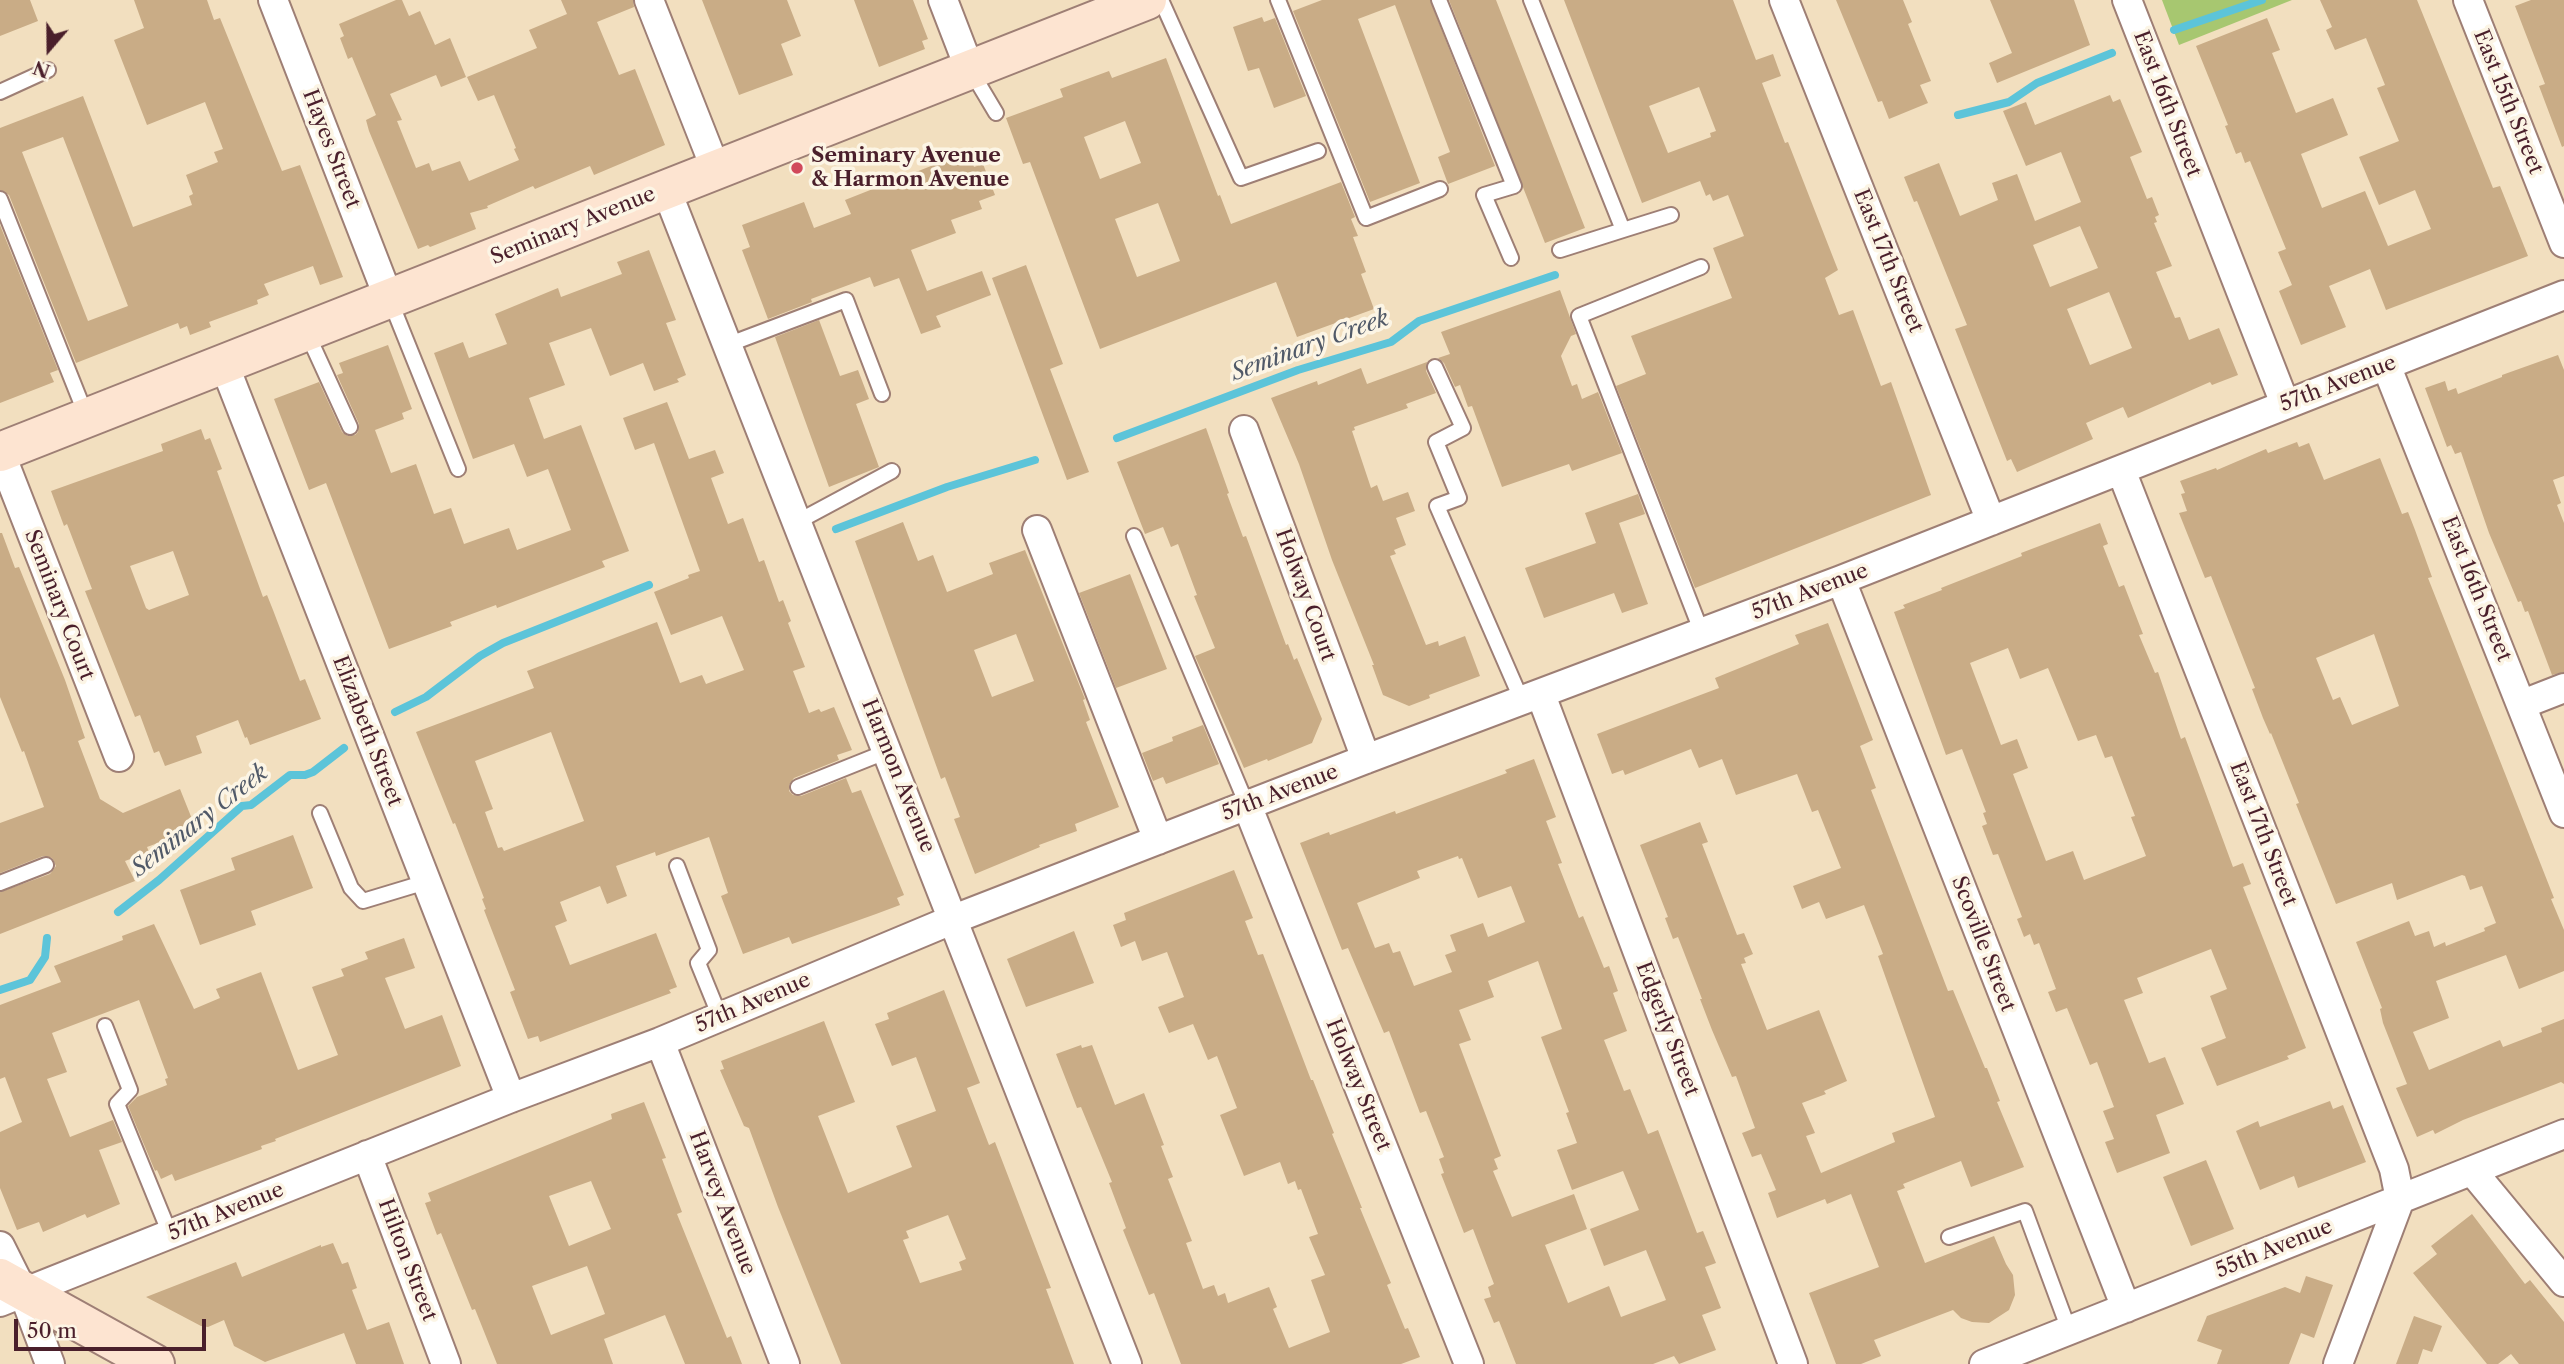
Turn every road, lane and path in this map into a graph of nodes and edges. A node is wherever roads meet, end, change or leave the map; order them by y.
1 (273, 0) edge
2 (649, 0) edge
3 (943, 0) edge
4 (1147, 0) edge
5 (1161, 0) edge
6 (1278, 0) edge
7 (1439, 0) edge
8 (1531, 0) edge
9 (1784, 0) edge
10 (2127, 0) edge
11 (2468, 0) edge
12 (48, 70) dead end
13 (970, 70) junction
14 (0, 92) edge
15 (996, 113) dead end
16 (1318, 151) dead end
17 (716, 170) junction
18 (666, 189) junction
19 (1440, 189) dead end
20 (0, 198) edge
21 (1671, 215) dead end
22 (1623, 230) junction
23 (2564, 243) edge
24 (1560, 250) dead end
25 (1511, 258) dead end
26 (1701, 267) dead end
27 (2564, 295) edge
28 (389, 299) junction
29 (306, 331) junction
30 (727, 345) junction
31 (224, 364) junction
32 (2386, 365) junction
33 (1435, 367) dead end
34 (882, 394) dead end
35 (2285, 404) junction
36 (87, 418) junction
37 (350, 427) dead end
38 (1244, 430) dead end
39 (0, 452) edge
40 (458, 469) dead end
41 (2121, 470) junction
42 (892, 471) dead end
43 (797, 522) junction
44 (1991, 522) junction
45 (1037, 530) dead end
46 (1134, 536) dead end
47 (1841, 580) junction
48 (1702, 633) junction
49 (2564, 688) edge
50 (1532, 698) junction
51 (2523, 704) junction
52 (888, 751) junction
53 (119, 757) dead end
54 (1366, 760) junction
55 (798, 787) dead end
56 (1247, 805) junction
57 (320, 813) dead end
58 (2564, 813) edge
59 (1158, 840) junction
60 (46, 865) dead end
61 (677, 866) dead end
62 (426, 882) junction
63 (0, 883) edge
64 (954, 919) junction
65 (720, 1017) junction
66 (105, 1026) dead end
67 (660, 1042) junction
68 (511, 1098) junction
69 (2564, 1134) edge
70 (367, 1155) junction
71 (2473, 1172) junction
72 (2400, 1199) junction
73 (170, 1234) junction
74 (1949, 1237) dead end
75 (0, 1246) edge
76 (2564, 1282) edge
77 (8, 1291) edge
78 (2126, 1308) junction
79 (2069, 1330) junction
80 (50, 1364) edge
81 (155, 1364) edge
82 (446, 1364) edge
83 (785, 1364) edge
84 (1127, 1364) edge
85 (1469, 1364) edge
86 (1793, 1364) edge
87 (1984, 1364) edge
88 (2339, 1364) edge

1 - 28 street, Hayes Street
2 - 17 street
3 - 13 street
4 - 13 street, Seminary Avenue
5 - 16 lane
6 - 19 lane
7 - 25 lane
8 - 22 lane
9 - 44 street, East 17th Street
10 - 35 street, East 16th Street
11 - 23 street, East 15th Street
12 - 14 lane
13 - 15 lane
13 - 17 street, Seminary Avenue
17 - 18 street, Seminary Avenue
18 - 28 street, Seminary Avenue
18 - 30 street, Harmon Avenue
20 - 36 lane
21 - 22 lane
22 - 24 lane
26 - 48 lane
27 - 32 street, 57th Avenue
28 - 29 street, Seminary Avenue
28 - 40 lane
29 - 31 street, Seminary Avenue
29 - 37 lane
30 - 34 lane
30 - 43 street, Harmon Avenue
31 - 36 street, Seminary Avenue
31 - 62 street, Elizabeth Street
32 - 35 street, 57th Avenue
32 - 51 street, East 16th Street
33 - 50 lane
35 - 41 street, 57th Avenue
36 - 39 street, Seminary Avenue
38 - 54 street, Holway Court
39 - 53 street, Seminary Court
41 - 44 street, 57th Avenue
41 - 72 street, East 17th Street
42 - 43 lane
43 - 52 street, Harmon Avenue
44 - 47 street, 57th Avenue
45 - 59 street
46 - 56 lane
47 - 48 street, 57th Avenue
47 - 78 street, Scoville Street
48 - 50 street, 57th Avenue
49 - 51 street
50 - 54 street, 57th Avenue
50 - 86 street, Edgerly Street
51 - 58 street, East 16th Street
52 - 55 lane
52 - 64 street, Harmon Avenue
54 - 56 street, 57th Avenue
56 - 59 street, 57th Avenue
56 - 85 street, Holway Street
57 - 62 lane
59 - 64 street, 57th Avenue
60 - 63 lane
61 - 65 lane
62 - 68 street, Elizabeth Street
64 - 65 street, 57th Avenue
64 - 84 street, Harmon Avenue
65 - 67 street, 57th Avenue
66 - 73 lane
67 - 68 street, 57th Avenue
67 - 83 street, Harvey Avenue
68 - 70 street, 57th Avenue
69 - 71 street, 55th Avenue
70 - 73 street, 57th Avenue
70 - 82 street, Hilton Street
71 - 72 street, 55th Avenue
71 - 76 street
72 - 78 street, 55th Avenue
72 - 88 street
73 - 77 street, 57th Avenue
74 - 79 lane
75 - 77 street
77 - 80 street
77 - 81 street
78 - 79 street, 55th Avenue
79 - 87 street, 55th Avenue

